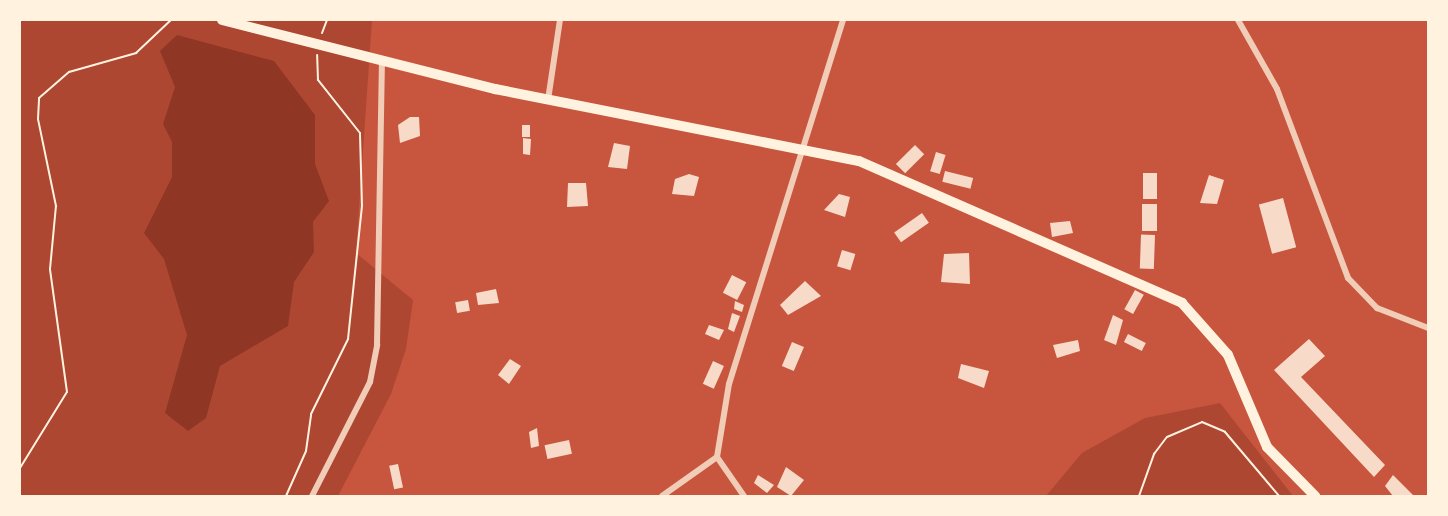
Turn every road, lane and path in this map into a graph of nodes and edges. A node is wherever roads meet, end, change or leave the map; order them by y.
1 (171, 20) edge
2 (222, 20) edge
3 (327, 20) edge
4 (560, 20) edge
5 (843, 20) edge
6 (1238, 20) edge
7 (318, 44) junction
8 (382, 60) junction
9 (548, 100) junction
10 (800, 149) junction
11 (1428, 328) edge
12 (717, 457) junction
13 (20, 468) edge
14 (286, 496) edge
15 (312, 496) edge
16 (662, 496) edge
17 (744, 496) edge
18 (1139, 496) edge
19 (1279, 496) edge
20 (1315, 496) edge

1 - 13 path
2 - 7 main road
3 - 7 path
4 - 9 street
5 - 10 street
6 - 11 street
7 - 8 main road
7 - 14 path
8 - 9 main road
8 - 15 street
9 - 10 main road
10 - 12 street
10 - 20 main road
12 - 16 street
12 - 17 street
18 - 19 path

